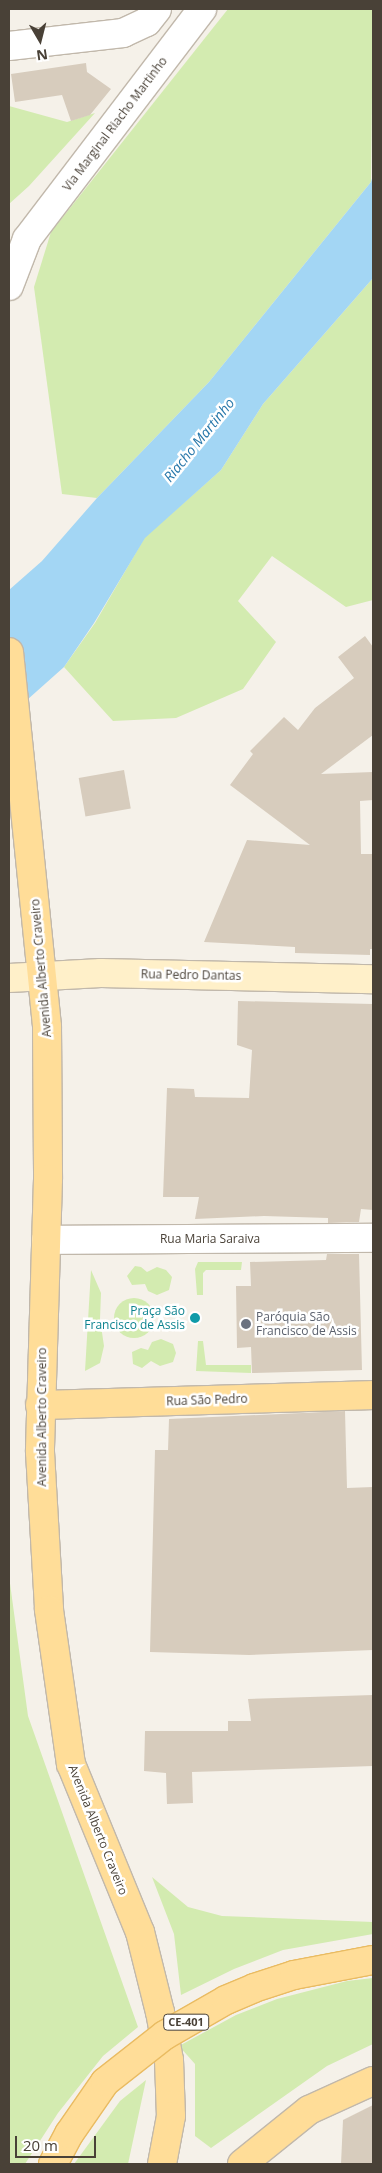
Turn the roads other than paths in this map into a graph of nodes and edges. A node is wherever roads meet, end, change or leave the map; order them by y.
1 (157, 9) edge
2 (202, 9) edge
3 (9, 46) edge
4 (18, 239) edge
5 (9, 286) edge
6 (9, 652) edge
7 (44, 977) junction
8 (9, 978) edge
9 (373, 980) edge
10 (373, 1238) edge
11 (46, 1240) junction
12 (373, 1395) edge
13 (40, 1405) junction
14 (373, 1960) edge
15 (373, 2081) edge
16 (53, 2164) edge
17 (162, 2164) edge
18 (242, 2164) edge

1 - 3 street
2 - 4 street, Via Marginal Riacho Martinho
4 - 5 street, Via Marginal Riacho Martinho
6 - 7 main road, Avenida Alberto Craveiro
7 - 8 main road, Rua Pedro Dantas
7 - 9 main road, Rua Pedro Dantas
7 - 11 main road, Avenida Alberto Craveiro
10 - 11 street, Rua Maria Saraiva
11 - 13 main road, Avenida Alberto Craveiro
12 - 13 main road, Rua São Pedro
13 - 17 main road, Avenida Alberto Craveiro
14 - 16 main road, CE-401, bridge
15 - 18 main road

